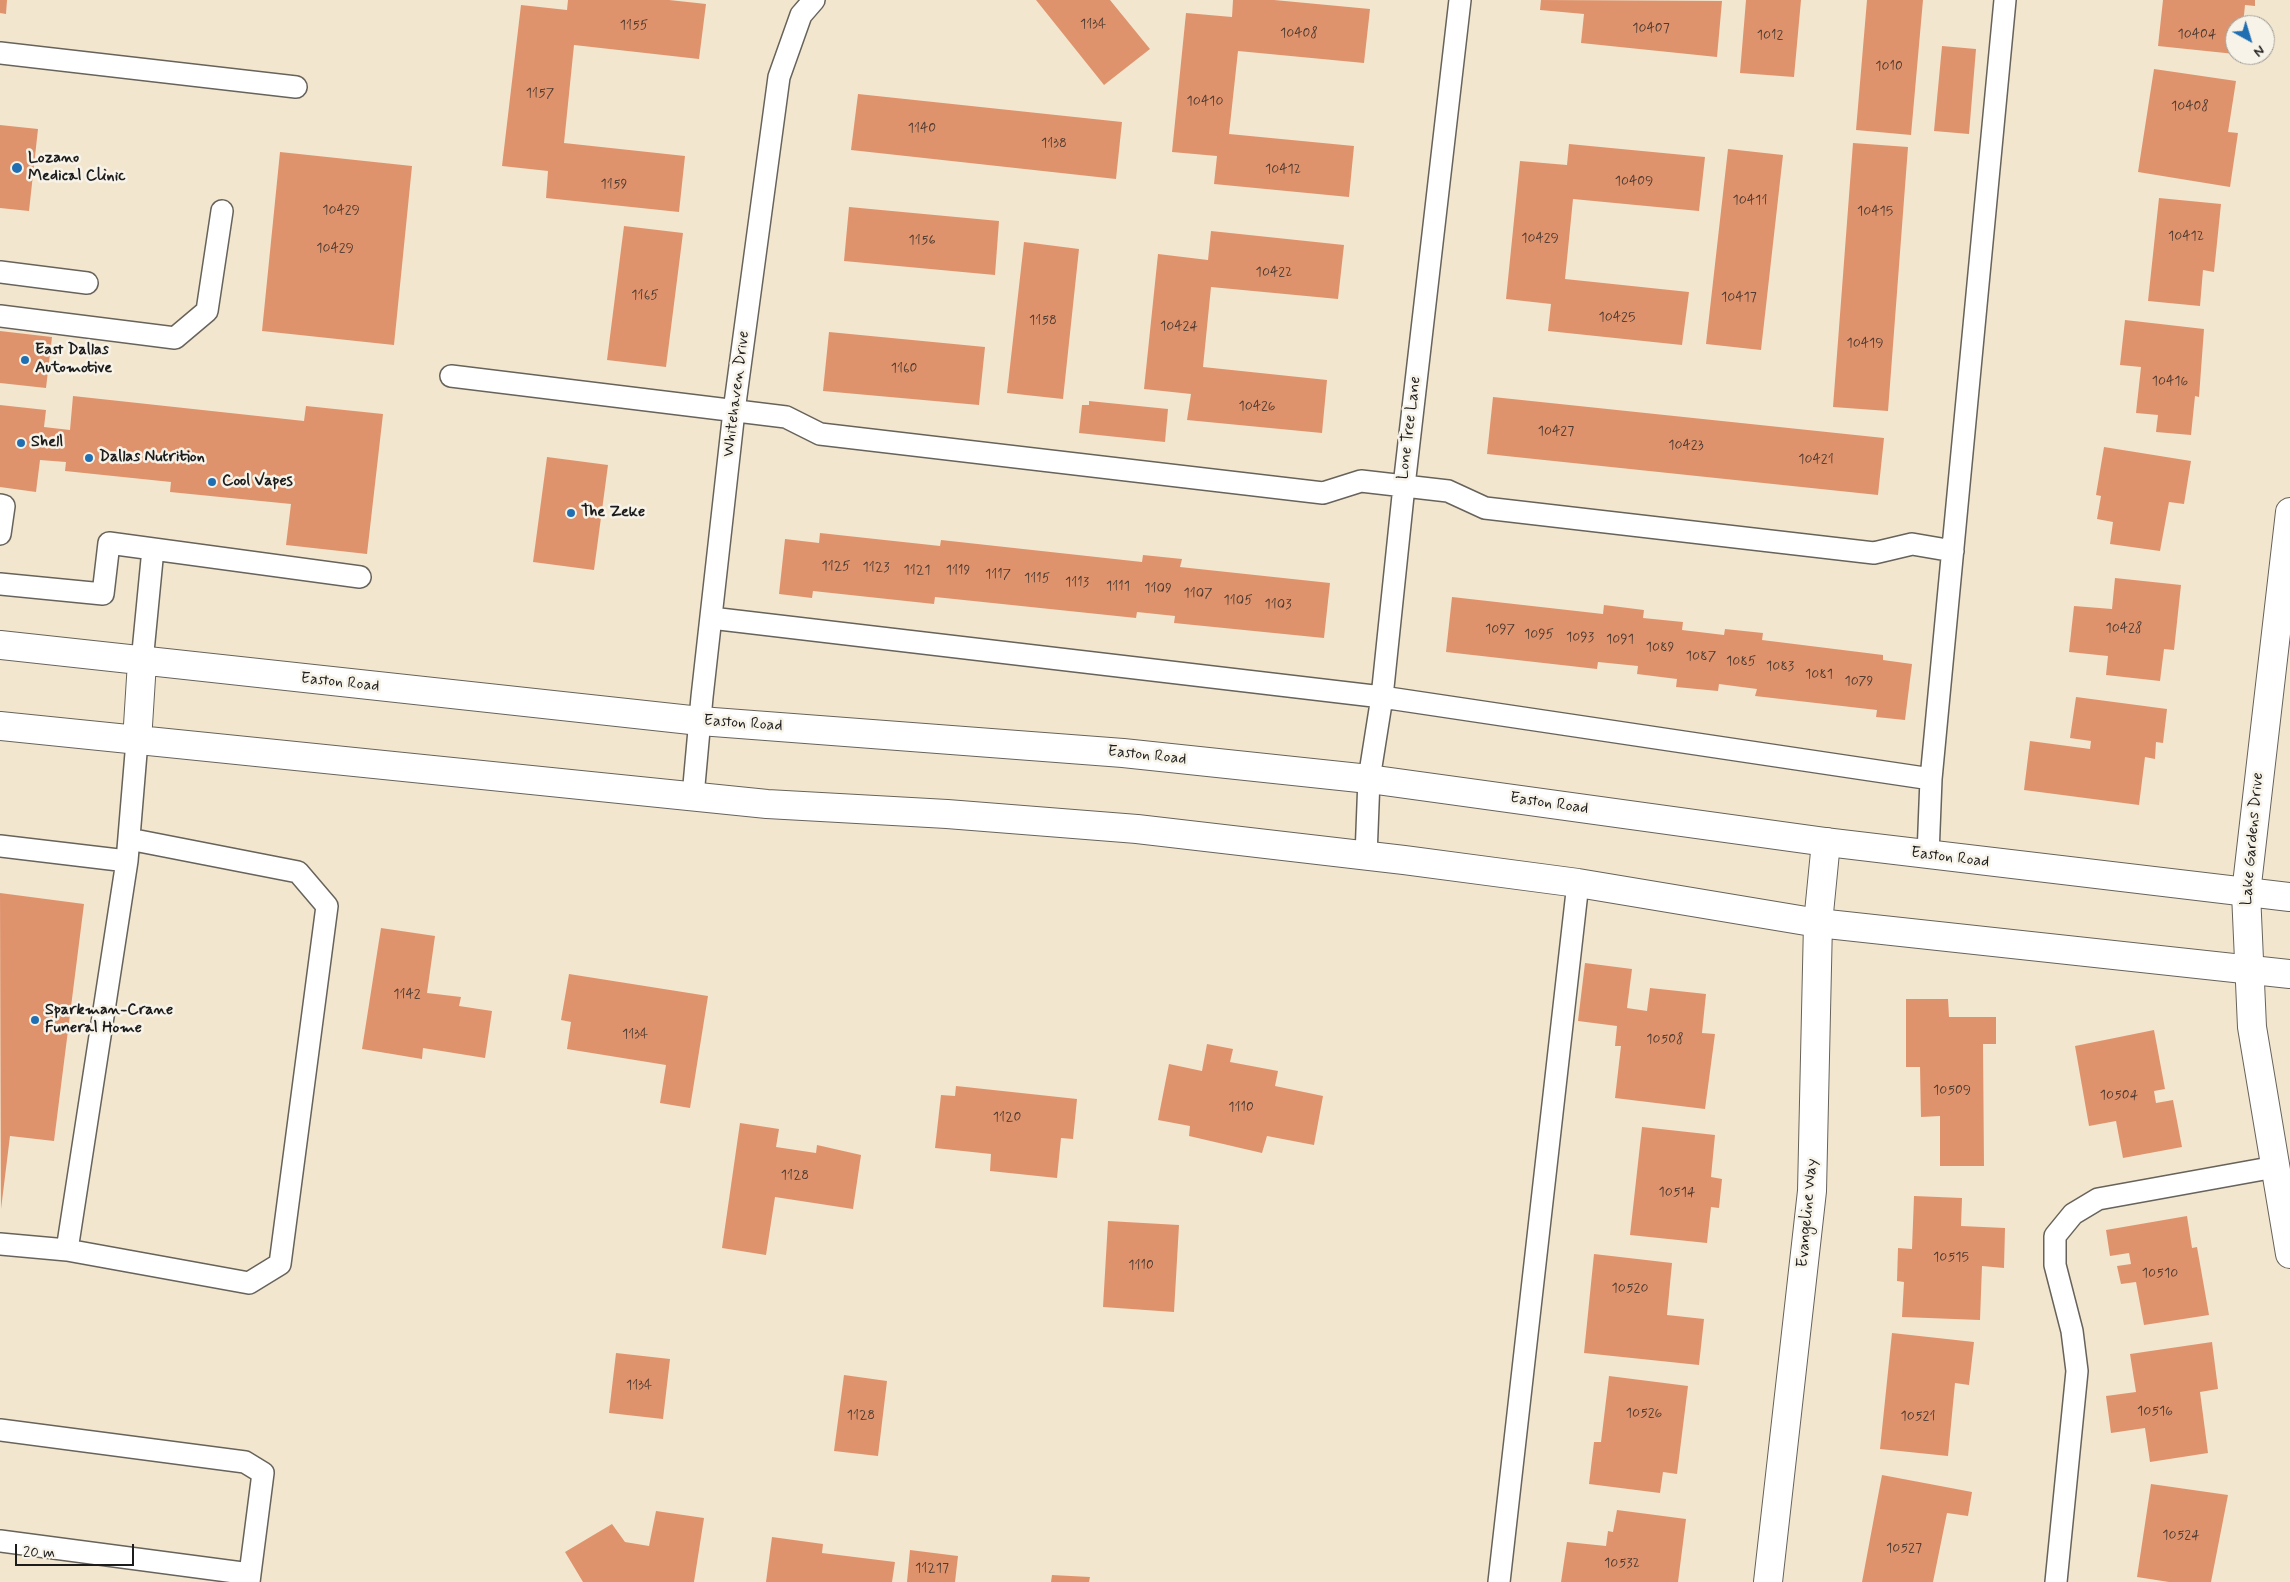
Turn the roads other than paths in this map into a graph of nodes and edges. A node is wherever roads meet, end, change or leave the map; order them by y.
1 (814, 0) edge
2 (1460, 0) edge
3 (2005, 0) edge
4 (0, 53) edge
5 (296, 87) dead end
6 (222, 211) dead end
7 (0, 272) edge
8 (87, 283) dead end
9 (0, 316) edge
10 (451, 376) dead end
11 (734, 411) junction
12 (1404, 486) junction
13 (0, 505) edge
14 (2290, 512) edge
15 (0, 534) edge
16 (153, 549) junction
17 (1953, 551) junction
18 (360, 577) dead end
19 (0, 584) edge
20 (711, 618) junction
21 (0, 645) edge
22 (142, 662) junction
23 (1382, 697) junction
24 (700, 721) junction
25 (0, 726) edge
26 (137, 741) junction
27 (1931, 778) junction
28 (1369, 779) junction
29 (693, 796) junction
30 (129, 839) junction
31 (1826, 842) junction
32 (0, 846) edge
33 (1928, 855) junction
34 (1366, 856) junction
35 (127, 861) junction
36 (1578, 883) junction
37 (2246, 893) junction
38 (2290, 898) edge
39 (1818, 923) junction
40 (2249, 969) junction
41 (2290, 974) edge
42 (2275, 1167) junction
43 (0, 1244) edge
44 (68, 1250) junction
45 (2290, 1254) edge
46 (0, 1430) edge
47 (0, 1541) edge
48 (250, 1578) edge
49 (1499, 1582) edge
50 (1768, 1582) edge
51 (2056, 1582) edge

1 - 11 lane, Whitehaven Drive
2 - 12 lane, Lone Tree Lane
3 - 17 lane
4 - 5 lane
6 - 9 lane
7 - 8 lane
10 - 11 lane
11 - 12 lane
11 - 20 lane, Whitehaven Drive
12 - 17 lane
12 - 23 lane, Lone Tree Lane
13 - 15 lane
14 - 37 main road, Lake Gardens Drive
16 - 18 lane
16 - 19 lane
16 - 22 lane
17 - 27 lane
20 - 23 lane
20 - 24 lane, Whitehaven Drive
21 - 22 main road, Easton Road
22 - 24 main road, Easton Road
22 - 26 main road
23 - 27 lane
23 - 28 lane, Lone Tree Lane
24 - 28 main road, Easton Road
24 - 29 lane, Whitehaven Drive
25 - 26 main road
26 - 29 main road
26 - 30 lane
27 - 33 lane
28 - 31 main road, Easton Road
28 - 34 lane, Lone Tree Lane
29 - 34 main road
30 - 35 lane
30 - 44 lane
31 - 33 main road, Easton Road
31 - 39 main road, Evangeline Way
32 - 35 lane
33 - 37 main road, Easton Road
34 - 36 main road
35 - 44 lane
36 - 39 main road
36 - 49 lane
37 - 38 main road, Easton Road
37 - 40 main road, Lake Gardens Drive
39 - 40 main road
39 - 50 main road, Evangeline Way
40 - 41 main road
40 - 42 main road, Lake Gardens Drive
42 - 45 main road, Lake Gardens Drive
42 - 51 lane
43 - 44 lane
46 - 48 lane
47 - 48 lane

